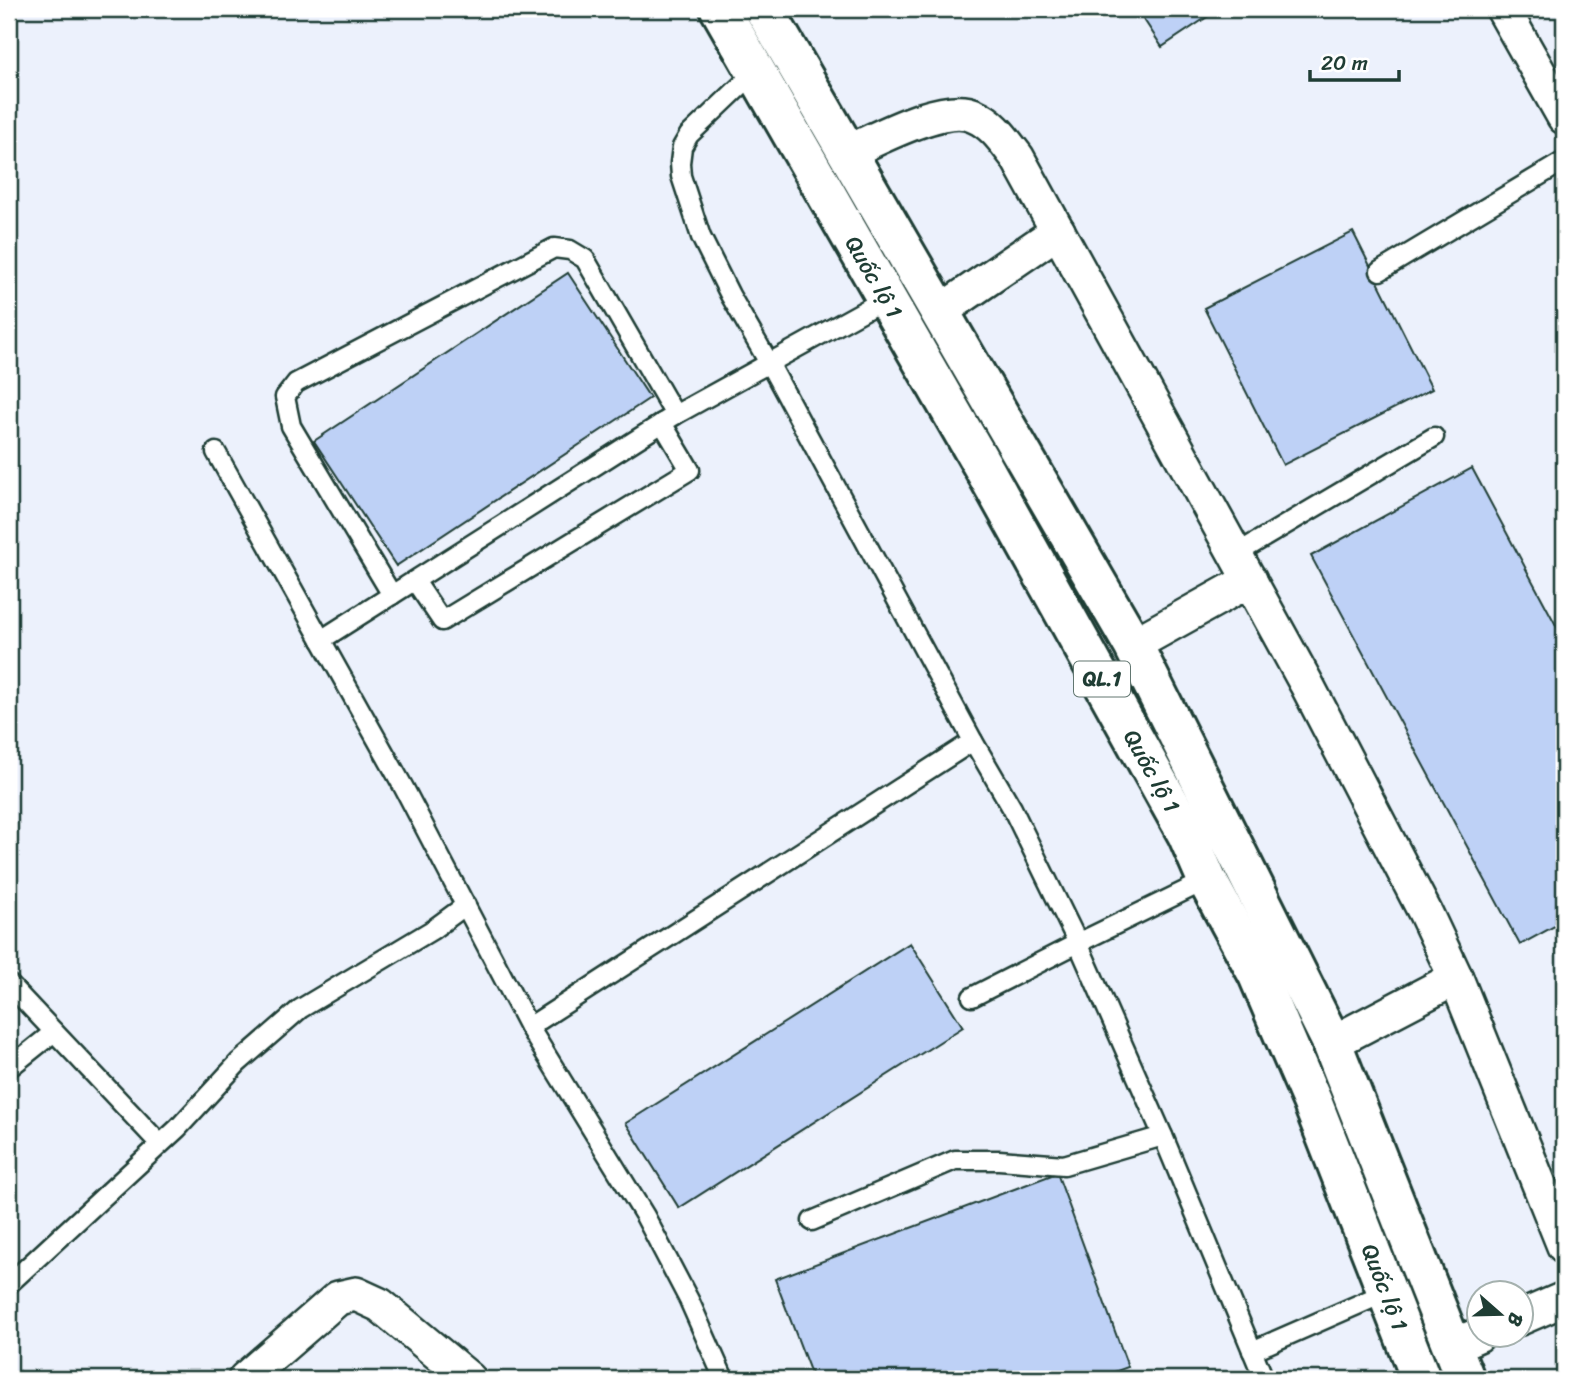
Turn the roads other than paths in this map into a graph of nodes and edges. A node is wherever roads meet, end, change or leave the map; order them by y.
1 (720, 9) edge
2 (764, 9) edge
3 (1503, 9) edge
4 (756, 71) junction
5 (1564, 117) edge
6 (848, 152) junction
7 (1564, 161) edge
8 (1058, 231) junction
9 (1380, 271) dead end
10 (887, 298) junction
11 (941, 311) junction
12 (769, 363) junction
13 (668, 419) junction
14 (1434, 437) dead end
15 (216, 452) dead end
16 (1243, 567) junction
17 (415, 580) junction
18 (392, 595) junction
19 (321, 640) junction
20 (1133, 645) junction
21 (972, 741) junction
22 (1207, 880) junction
23 (466, 905) junction
24 (1078, 943) junction
25 (1455, 978) junction
26 (9, 984) edge
27 (972, 997) dead end
28 (529, 1027) junction
29 (54, 1032) junction
30 (1332, 1044) junction
31 (9, 1068) edge
32 (1163, 1136) junction
33 (160, 1144) junction
34 (812, 1221) dead end
35 (1564, 1246) edge
36 (9, 1284) edge
37 (1387, 1292) junction
38 (1564, 1299) edge
39 (1534, 1312) edge
40 (1252, 1351) junction
41 (1465, 1354) edge
42 (1262, 1378) edge
43 (244, 1379) edge
44 (469, 1379) edge
45 (724, 1379) edge
46 (1421, 1379) edge

1 - 4 highway, Quốc lộ 1 / QL.1
2 - 6 highway, Quốc lộ 1 / QL.1
3 - 5 street
4 - 10 highway, Quốc lộ 1 / QL.1
4 - 12 lane
6 - 8 street
6 - 11 highway, Quốc lộ 1 / QL.1
7 - 9 lane
8 - 11 street
8 - 16 street
10 - 12 lane
10 - 22 highway, Quốc lộ 1 / QL.1
11 - 20 highway, Quốc lộ 1 / QL.1
12 - 13 lane
12 - 21 lane
13 - 17 lane
13 - 17 lane
13 - 18 lane
14 - 16 lane
15 - 19 lane
16 - 20 street
16 - 25 street
17 - 18 lane
18 - 19 lane
19 - 23 lane
20 - 30 highway, Quốc lộ 1 / QL.1
21 - 24 lane
21 - 28 lane
22 - 24 lane
22 - 37 highway, Quốc lộ 1 / QL.1
23 - 28 lane
23 - 33 lane
24 - 27 lane
24 - 32 lane
25 - 30 street
25 - 35 street
26 - 29 lane
28 - 45 lane
29 - 31 lane
29 - 33 lane
30 - 41 highway, Quốc lộ 1 / QL.1
32 - 34 lane
32 - 40 lane
33 - 36 lane
37 - 40 lane
37 - 46 highway, Quốc lộ 1 / QL.1
38 - 39 street
40 - 42 lane
43 - 44 street

